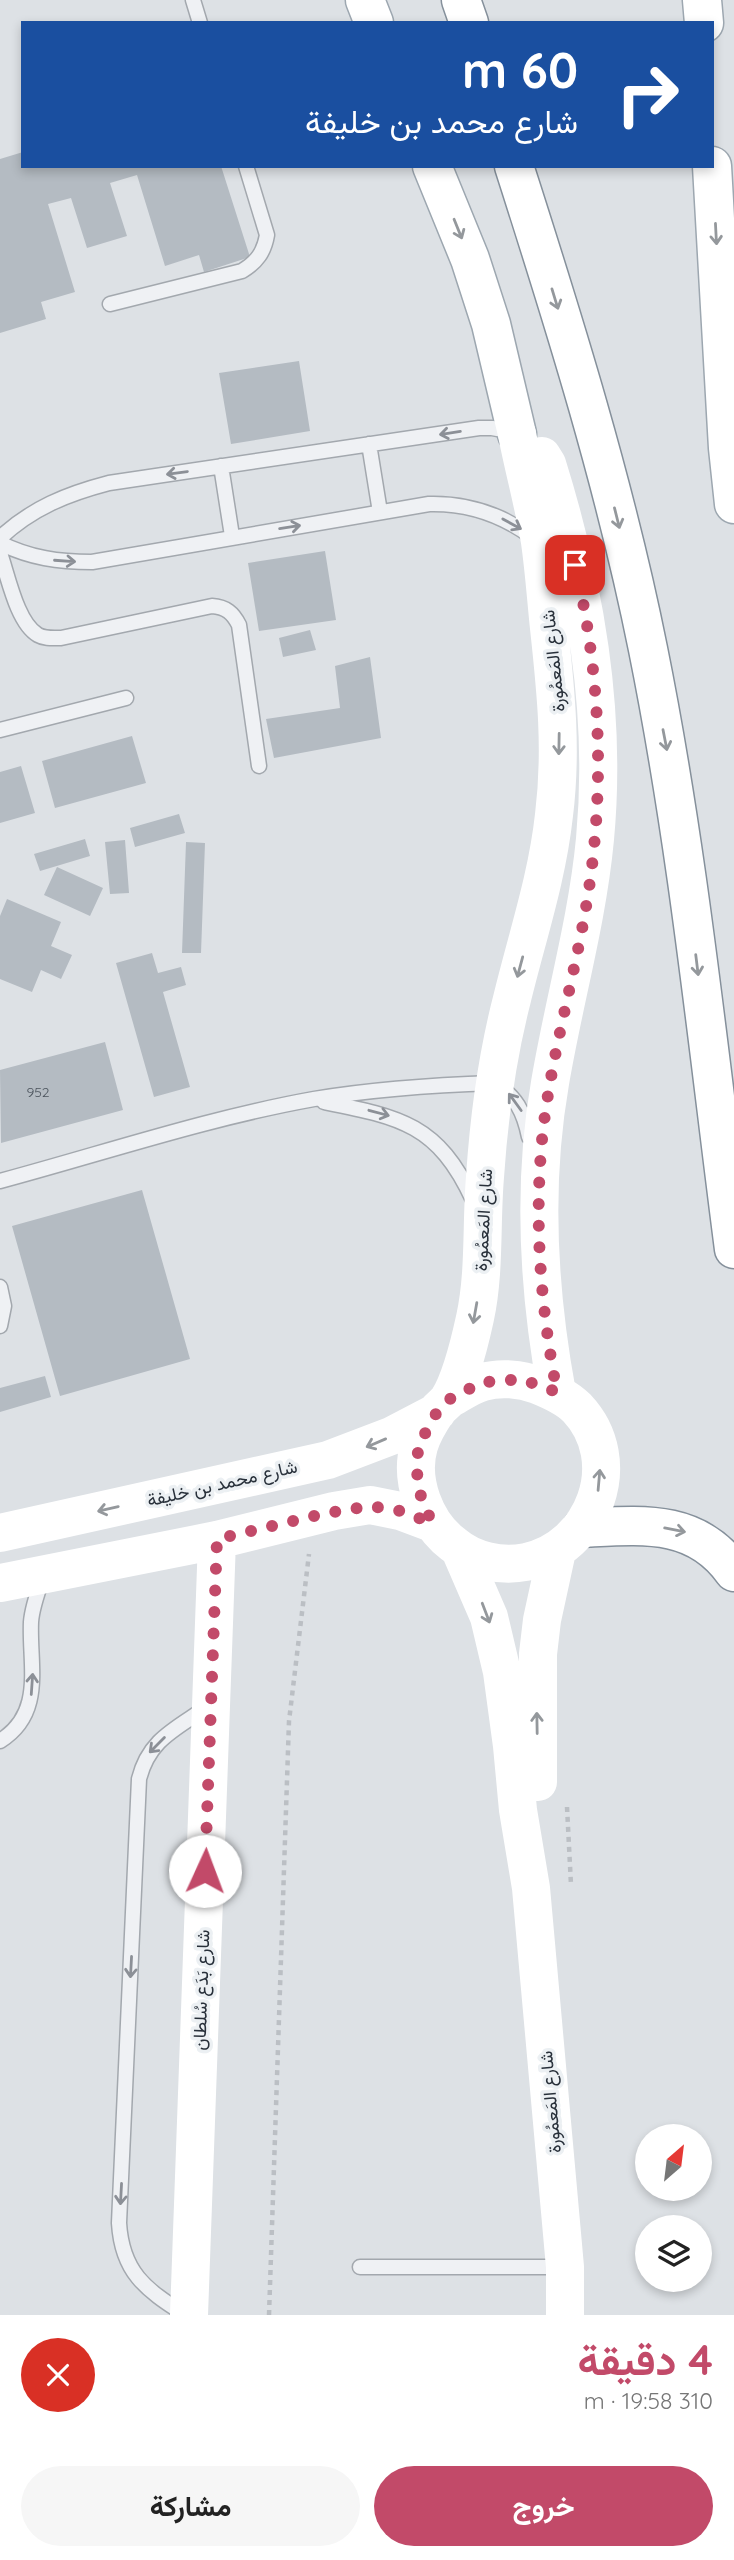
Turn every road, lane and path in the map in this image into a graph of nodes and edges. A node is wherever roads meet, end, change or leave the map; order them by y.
1 (193, 0) edge
2 (365, 0) edge
3 (461, 0) edge
4 (702, 0) edge
5 (199, 21) edge
6 (373, 21) edge
7 (467, 21) edge
8 (704, 21) edge
9 (247, 168) edge
10 (433, 168) edge
11 (515, 168) edge
12 (712, 168) edge
13 (110, 304) dead end
14 (517, 434) junction
15 (369, 444) junction
16 (221, 466) junction
17 (734, 504) edge
18 (380, 512) junction
19 (232, 536) junction
20 (0, 538) edge
21 (0, 543) edge
22 (540, 543) junction
23 (0, 553) edge
24 (126, 698) dead end
25 (0, 730) edge
26 (260, 766) dead end
27 (494, 1083) junction
28 (312, 1100) junction
29 (0, 1181) edge
30 (539, 1191) junction
31 (483, 1223) junction
32 (734, 1249) edge
33 (0, 1287) edge
34 (0, 1326) edge
35 (557, 1392) junction
36 (442, 1406) junction
37 (432, 1523) junction
38 (0, 1533) edge
39 (217, 1539) junction
40 (570, 1539) junction
41 (310, 1543) dead end
42 (460, 1550) junction
43 (734, 1572) edge
44 (44, 1573) junction
45 (0, 1583) edge
46 (211, 1704) junction
47 (0, 1741) edge
48 (531, 1888) junction
49 (360, 2267) dead end
50 (565, 2267) junction
51 (187, 2315) edge
52 (269, 2315) edge
53 (565, 2315) edge

1 - 5 lane
2 - 6 main road
3 - 7 main road
4 - 8 main road
9 - 13 lane
10 -> 14 main road
11 -> 32 main road
12 -> 17 main road
14 -> 15 lane
14 - 22 main road, شارع المَعمُورة
14 - 30 main road, شارع المَعمُورة
15 - 16 lane
15 - 18 lane
16 - 19 lane
16 -> 20 lane
19 -> 18 lane
18 -> 22 lane
21 -> 19 lane
22 -> 27 main road, شارع المَعمُورة
23 - 26 lane
24 - 25 lane
27 - 28 lane
30 -> 27 lane
27 - 31 main road, شارع المَعمُورة
28 - 29 lane
28 -> 31 lane
30 - 35 main road, شارع المَعمُورة
31 -> 36 main road, شارع المَعمُورة
33 - 34 lane
35 - 36 main road
40 -> 35 main road
36 - 37 main road
36 -> 38 main road, شارع محمد بن خليفة
37 - 39 main road
37 - 42 main road
39 - 44 main road
39 - 46 main road, شارع بَدَع سُلطان
40 - 42 main road
40 -> 43 main road
48 -> 40 main road, شارع المَعمُورة
41 - 52 path
42 -> 48 main road, شارع المَعمُورة
44 - 45 main road
47 -> 44 lane
46 - 51 main road, شارع بَدَع سُلطان
46 -> 51 lane
48 - 50 main road, شارع المَعمُورة
49 - 50 lane
50 - 53 main road, شارع المَعمُورة

